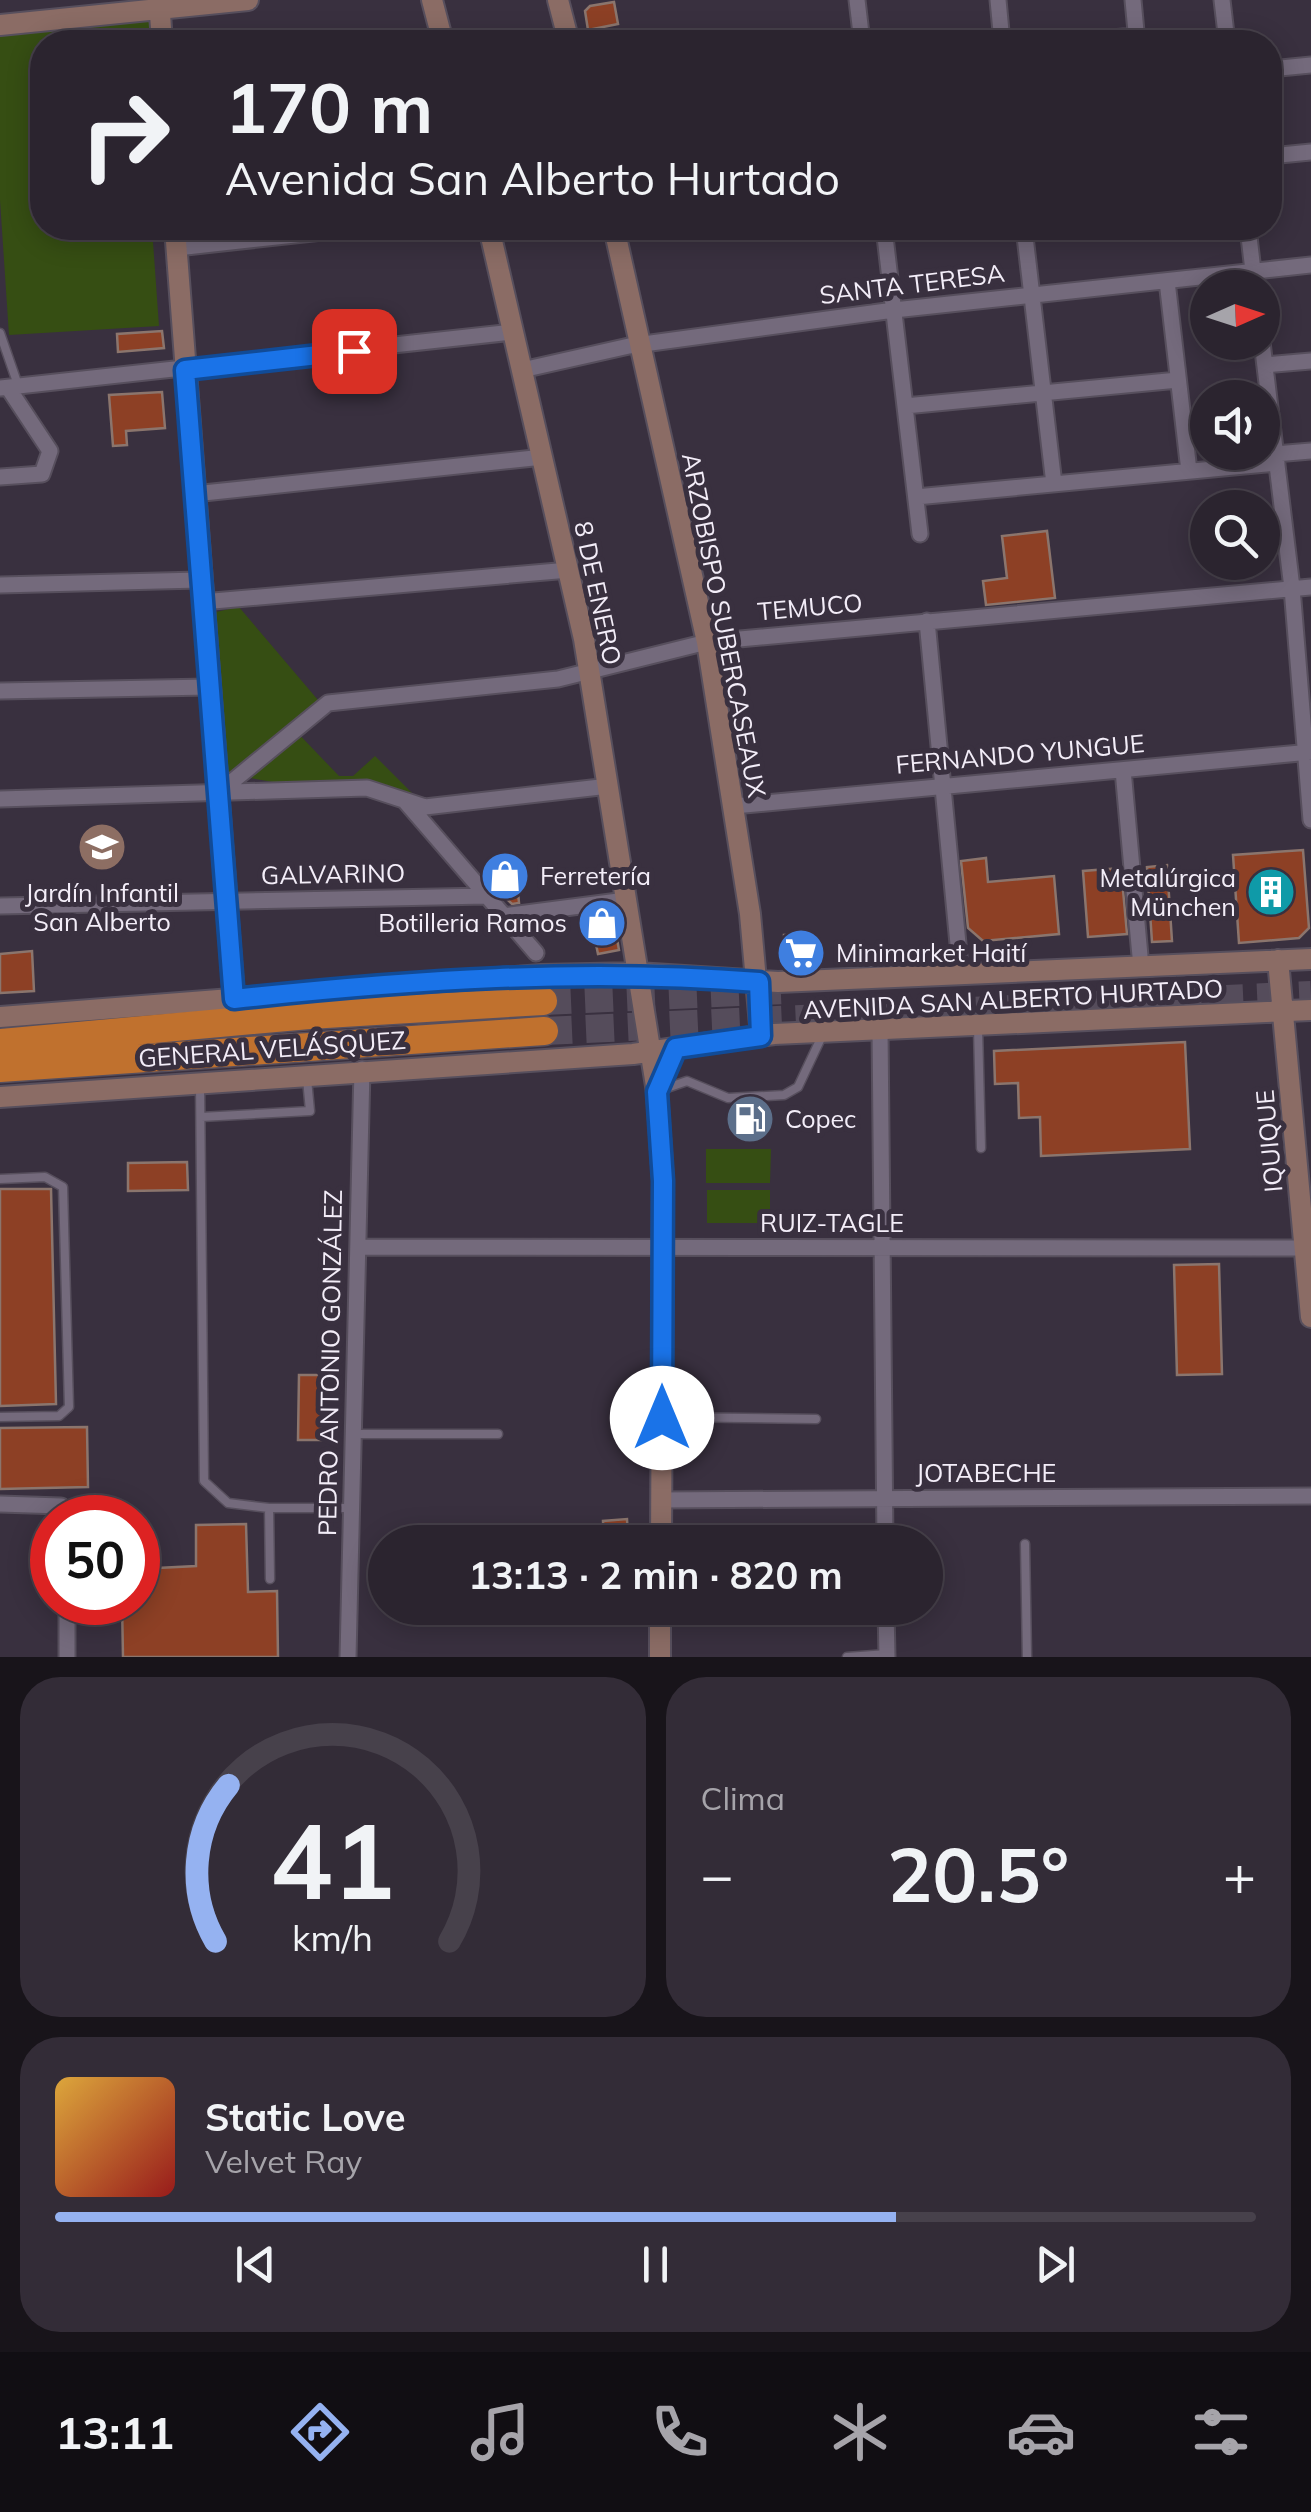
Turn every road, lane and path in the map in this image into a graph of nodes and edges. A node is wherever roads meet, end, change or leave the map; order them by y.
1 (248, 0) edge
2 (432, 0) edge
3 (558, 0) edge
4 (858, 0) edge
5 (998, 0) edge
6 (1133, 0) edge
7 (1222, 0) edge
8 (160, 4) edge
9 (0, 26) edge
10 (161, 30) edge
11 (440, 30) edge
12 (566, 30) edge
13 (861, 30) edge
14 (1001, 30) edge
15 (1136, 30) edge
16 (1226, 30) edge
17 (1311, 65) edge
18 (1282, 68) edge
19 (1311, 152) edge
20 (1282, 155) edge
21 (176, 240) edge
22 (492, 240) edge
23 (617, 240) edge
24 (885, 240) edge
25 (1025, 240) edge
26 (1249, 240) edge
27 (1311, 265) edge
28 (1253, 270) edge
29 (1280, 273) edge
30 (1190, 281) edge
31 (1166, 282) junction
32 (1032, 296) junction
33 (894, 310) junction
34 (513, 332) junction
35 (0, 333) edge
36 (643, 344) junction
37 (1264, 360) edge
38 (1311, 361) edge
39 (1265, 365) junction
40 (185, 370) junction
41 (522, 370) junction
42 (1178, 380) junction
43 (1267, 380) edge
44 (10, 389) edge
45 (1043, 393) junction
46 (905, 406) junction
47 (1311, 450) edge
48 (543, 457) junction
49 (1280, 457) edge
50 (1196, 470) edge
51 (1277, 470) edge
52 (1189, 471) junction
53 (0, 477) edge
54 (1054, 484) junction
55 (194, 494) junction
56 (916, 497) junction
57 (920, 534) dead end
58 (568, 570) junction
59 (199, 580) junction
60 (0, 585) edge
61 (1311, 587) edge
62 (1292, 588) junction
63 (202, 602) junction
64 (927, 621) junction
65 (707, 642) junction
66 (590, 671) junction
67 (208, 687) junction
68 (0, 692) edge
69 (1308, 752) edge
70 (1122, 770) junction
71 (609, 786) junction
72 (942, 786) junction
73 (217, 794) junction
74 (0, 799) edge
75 (404, 801) junction
76 (734, 806) junction
77 (1311, 820) edge
78 (486, 896) junction
79 (225, 900) junction
80 (626, 900) junction
81 (0, 906) edge
82 (504, 916) junction
83 (536, 954) dead end
84 (1311, 959) edge
85 (1278, 960) junction
86 (1141, 967) junction
87 (637, 973) junction
88 (962, 974) junction
89 (759, 982) junction
90 (234, 999) junction
91 (544, 1001) tunnel mouth
92 (1311, 1010) edge
93 (1282, 1012) junction
94 (0, 1017) edge
95 (978, 1025) junction
96 (880, 1029) junction
97 (544, 1031) tunnel mouth
98 (824, 1032) junction
99 (761, 1036) junction
100 (0, 1043) edge
101 (676, 1048) junction
102 (648, 1052) junction
103 (0, 1068) edge
104 (362, 1069) junction
105 (306, 1075) junction
106 (200, 1085) junction
107 (657, 1092) junction
108 (0, 1097) edge
109 (201, 1117) junction
110 (981, 1148) dead end
111 (0, 1179) edge
112 (1305, 1187) edge
113 (358, 1248) junction
114 (662, 1248) junction
115 (882, 1248) junction
116 (1304, 1248) junction
117 (1311, 1318) edge
118 (0, 1416) edge
119 (662, 1418) junction
120 (816, 1419) dead end
121 (354, 1434) junction
122 (498, 1434) dead end
123 (1311, 1496) edge
124 (885, 1499) junction
125 (661, 1500) junction
126 (0, 1504) edge
127 (30, 1505) edge
128 (269, 1508) junction
129 (352, 1508) junction
130 (661, 1525) edge
131 (886, 1525) edge
132 (1024, 1544) dead end
133 (270, 1578) dead end
134 (67, 1625) edge
135 (660, 1625) edge
136 (886, 1625) edge
137 (886, 1656) edge
138 (67, 1657) edge
139 (348, 1657) edge
140 (660, 1657) edge
141 (848, 1657) edge
142 (1027, 1657) edge

1 - 8 main road
2 - 11 main road
3 - 12 main road
4 - 13 street
5 - 14 street
6 - 15 street
7 - 16 street
8 - 9 main road
8 - 10 main road
17 - 18 street
19 - 20 street
21 - 40 main road
22 - 34 main road, 8 DE ENERO
23 - 36 main road, ARZOBISPO SUBERCASEAUX
24 - 33 street
25 - 32 street
26 - 28 street
27 - 29 street, SANTA TERESA
30 - 31 street, SANTA TERESA
31 - 32 street, SANTA TERESA
31 - 42 street
32 - 33 street, SANTA TERESA
32 - 45 street
33 - 36 street, SANTA TERESA
33 - 46 street
34 - 40 street
34 - 41 main road, 8 DE ENERO
35 - 44 lane
36 - 41 street, SANTA TERESA
36 - 65 main road, ARZOBISPO SUBERCASEAUX
37 - 39 street
38 - 39 street
39 - 43 street
40 - 44 street
40 - 55 main road
41 - 48 main road, 8 DE ENERO
42 - 45 street
42 - 52 street
44 - 53 street
45 - 46 street
45 - 54 street
46 - 56 street
47 - 49 street
48 - 55 street
48 - 58 main road, 8 DE ENERO
50 - 52 street
51 - 62 street
52 - 54 street
54 - 56 street
55 - 59 main road
56 - 57 street
58 - 63 street
58 - 66 main road, 8 DE ENERO
59 - 60 street
59 - 63 main road
61 - 62 street, TEMUCO
62 - 64 street, TEMUCO
62 - 69 street
63 - 67 main road
64 - 65 street, TEMUCO
64 - 72 street
65 - 66 street, TEMUCO
65 - 76 main road, ARZOBISPO SUBERCASEAUX
66 - 71 main road, 8 DE ENERO
66 - 73 street, TEMUCO
67 - 68 street
67 - 73 main road
69 - 70 street, FERNANDO YUNGUE
69 - 77 street
70 - 72 street, FERNANDO YUNGUE
70 - 86 street
71 - 75 street
71 - 80 main road, 8 DE ENERO
72 - 76 street, FERNANDO YUNGUE
72 - 88 street
73 - 74 street
73 - 75 street
73 - 79 main road
75 - 78 street
76 - 89 main road, ARZOBISPO SUBERCASEAUX
78 - 79 street, GALVARINO
78 - 82 street
79 - 81 street, GALVARINO
79 - 90 main road
80 - 82 street
80 - 87 main road, 8 DE ENERO
82 - 83 street
84 - 85 main road, AVENIDA SAN ALBERTO HURTADO
85 - 86 main road, AVENIDA SAN ALBERTO HURTADO
85 - 93 main road, IQUIQUE
86 - 88 main road, AVENIDA SAN ALBERTO HURTADO
87 - 89 main road, AVENIDA SAN ALBERTO HURTADO
87 - 90 main road, AVENIDA SAN ALBERTO HURTADO
87 - 102 main road, 8 DE ENERO
88 - 89 main road, AVENIDA SAN ALBERTO HURTADO
89 - 99 main road, ARZOBISPO SUBERCASEAUX
90 - 94 main road, AVENIDA SAN ALBERTO HURTADO
91 - 100 highway, GENERAL VELÁSQUEZ
92 - 93 main road, AVENIDA SAN ALBERTO HURTADO
93 - 95 main road, AVENIDA SAN ALBERTO HURTADO
93 - 112 main road, IQUIQUE
95 - 96 main road, AVENIDA SAN ALBERTO HURTADO
95 - 110 lane
96 - 98 main road, AVENIDA SAN ALBERTO HURTADO
96 - 115 street
97 - 103 highway, GENERAL VELÁSQUEZ
98 - 99 main road, AVENIDA SAN ALBERTO HURTADO
98 - 107 lane
99 - 101 main road, AVENIDA SAN ALBERTO HURTADO
101 - 102 main road, AVENIDA SAN ALBERTO HURTADO
101 - 107 main road
102 - 104 main road, AVENIDA SAN ALBERTO HURTADO
102 - 107 main road, 8 DE ENERO
104 - 105 main road, AVENIDA SAN ALBERTO HURTADO
104 - 113 street, PEDRO ANTONIO GONZÁLEZ
105 - 106 main road, AVENIDA SAN ALBERTO HURTADO
105 - 109 lane
106 - 108 main road, AVENIDA SAN ALBERTO HURTADO
106 - 109 lane
107 - 114 main road
109 - 128 lane
111 - 118 lane
112 - 116 main road, IQUIQUE
113 - 114 street, RUIZ-TAGLE
113 - 121 street, PEDRO ANTONIO GONZÁLEZ
114 - 115 street, RUIZ-TAGLE
114 - 119 main road
115 - 116 street, RUIZ-TAGLE
115 - 124 street
116 - 117 main road, IQUIQUE
119 - 120 lane
119 - 125 main road
121 - 122 lane
121 - 129 street, PEDRO ANTONIO GONZÁLEZ
123 - 124 street, JOTABECHE
124 - 125 street, JOTABECHE
124 - 131 street
125 - 130 main road
126 - 127 street
128 - 129 lane
128 - 133 lane
129 - 139 street, PEDRO ANTONIO GONZÁLEZ
132 - 142 lane
134 - 138 street
135 - 140 main road
136 - 137 street
137 - 141 lane

